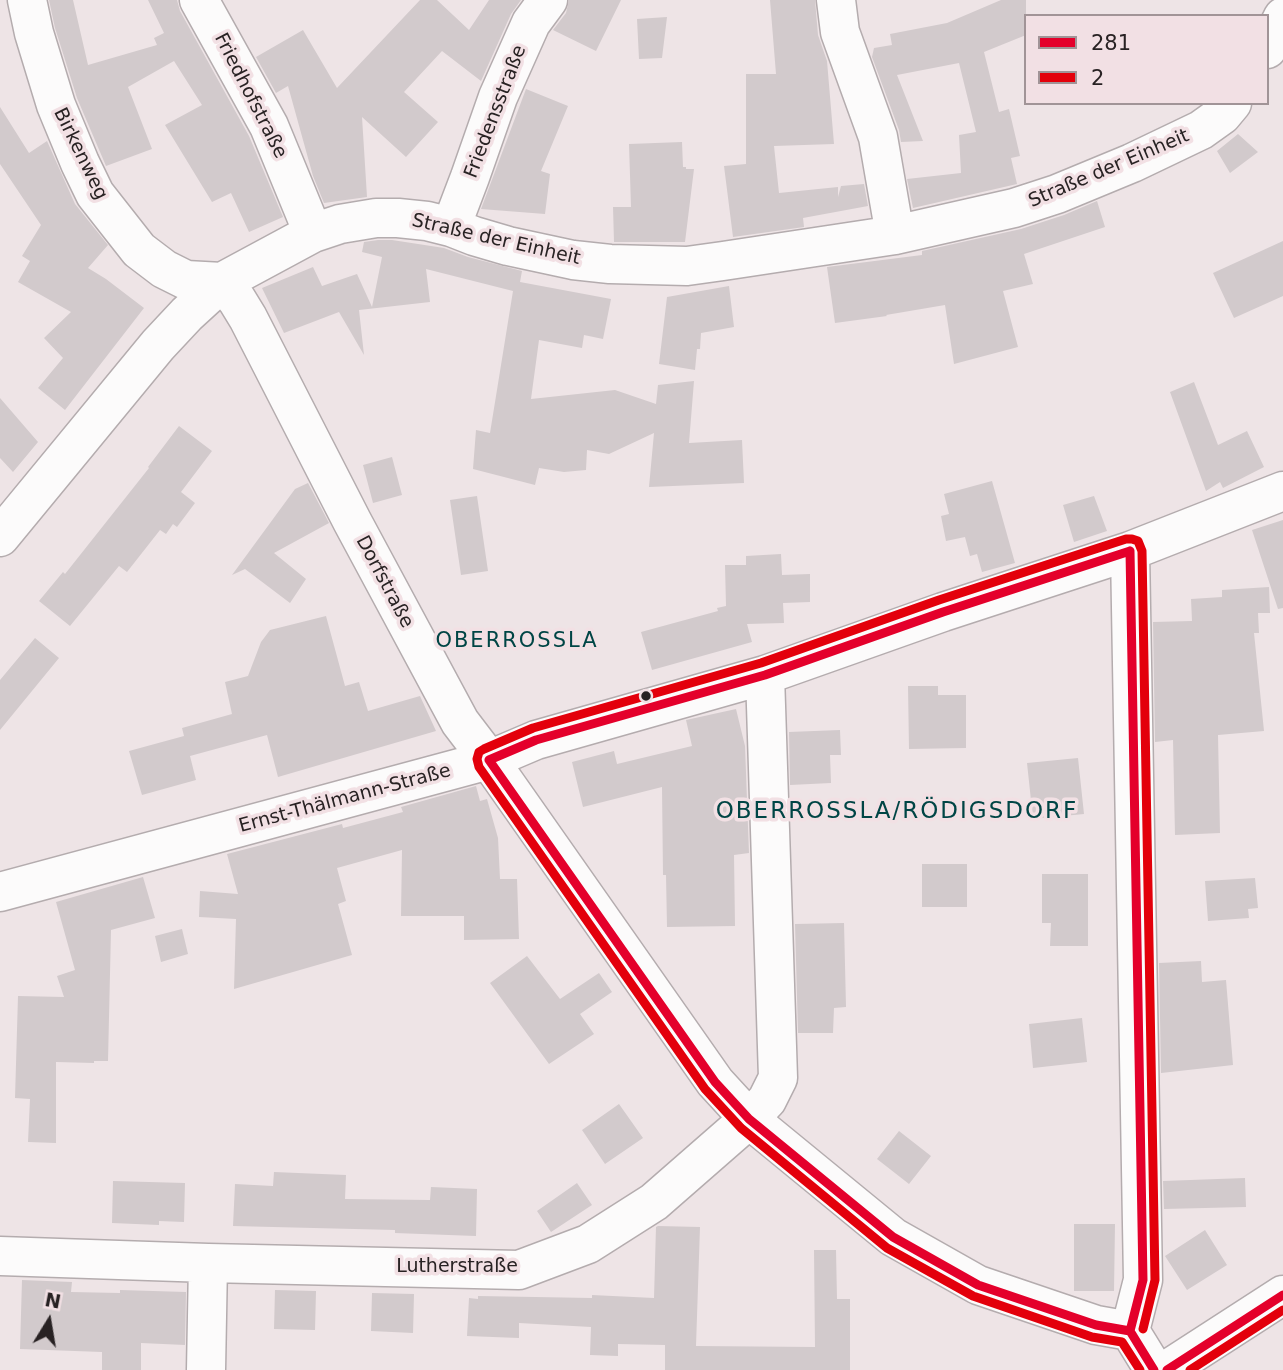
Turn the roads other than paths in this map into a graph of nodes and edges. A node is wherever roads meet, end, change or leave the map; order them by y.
1 (27, 0) edge
2 (199, 0) edge
3 (548, 0) edge
4 (836, 0) edge
5 (1283, 17) edge
6 (1269, 45) edge
7 (1227, 109) edge
8 (451, 227) junction
9 (313, 233) junction
10 (895, 235) junction
11 (222, 282) junction
12 (1283, 491) edge
13 (0, 537) edge
14 (1130, 551) junction
15 (765, 675) junction
16 (489, 760) junction
17 (0, 891) edge
18 (749, 1119) junction
19 (0, 1256) edge
20 (208, 1263) junction
21 (1283, 1295) edge
22 (1130, 1331) junction
23 (206, 1370) edge
24 (1154, 1370) edge
25 (1167, 1370) edge

1 - 11 street, Birkenweg
2 - 9 street, Friedhofstraße
3 - 8 street, Friedensstraße
4 - 10 street
5 - 6 street
7 - 10 street, Straße der Einheit
8 - 9 street, Straße der Einheit
8 - 10 street, Straße der Einheit
9 - 11 street, Straße der Einheit
11 - 13 street, Straße der Einheit
11 - 16 street, Dorfstraße
12 - 14 street, Ernst-Thälmann-Straße
14 - 15 street, Ernst-Thälmann-Straße
14 - 22 street
15 - 16 street, Ernst-Thälmann-Straße
15 - 18 street, Lutherstraße
16 - 17 street, Ernst-Thälmann-Straße
16 - 18 street, Dorfstraße
18 - 20 street, Lutherstraße
18 - 22 street, Dorfstraße
19 - 20 street, Lutherstraße
20 - 23 street
21 - 25 street
22 - 24 street

